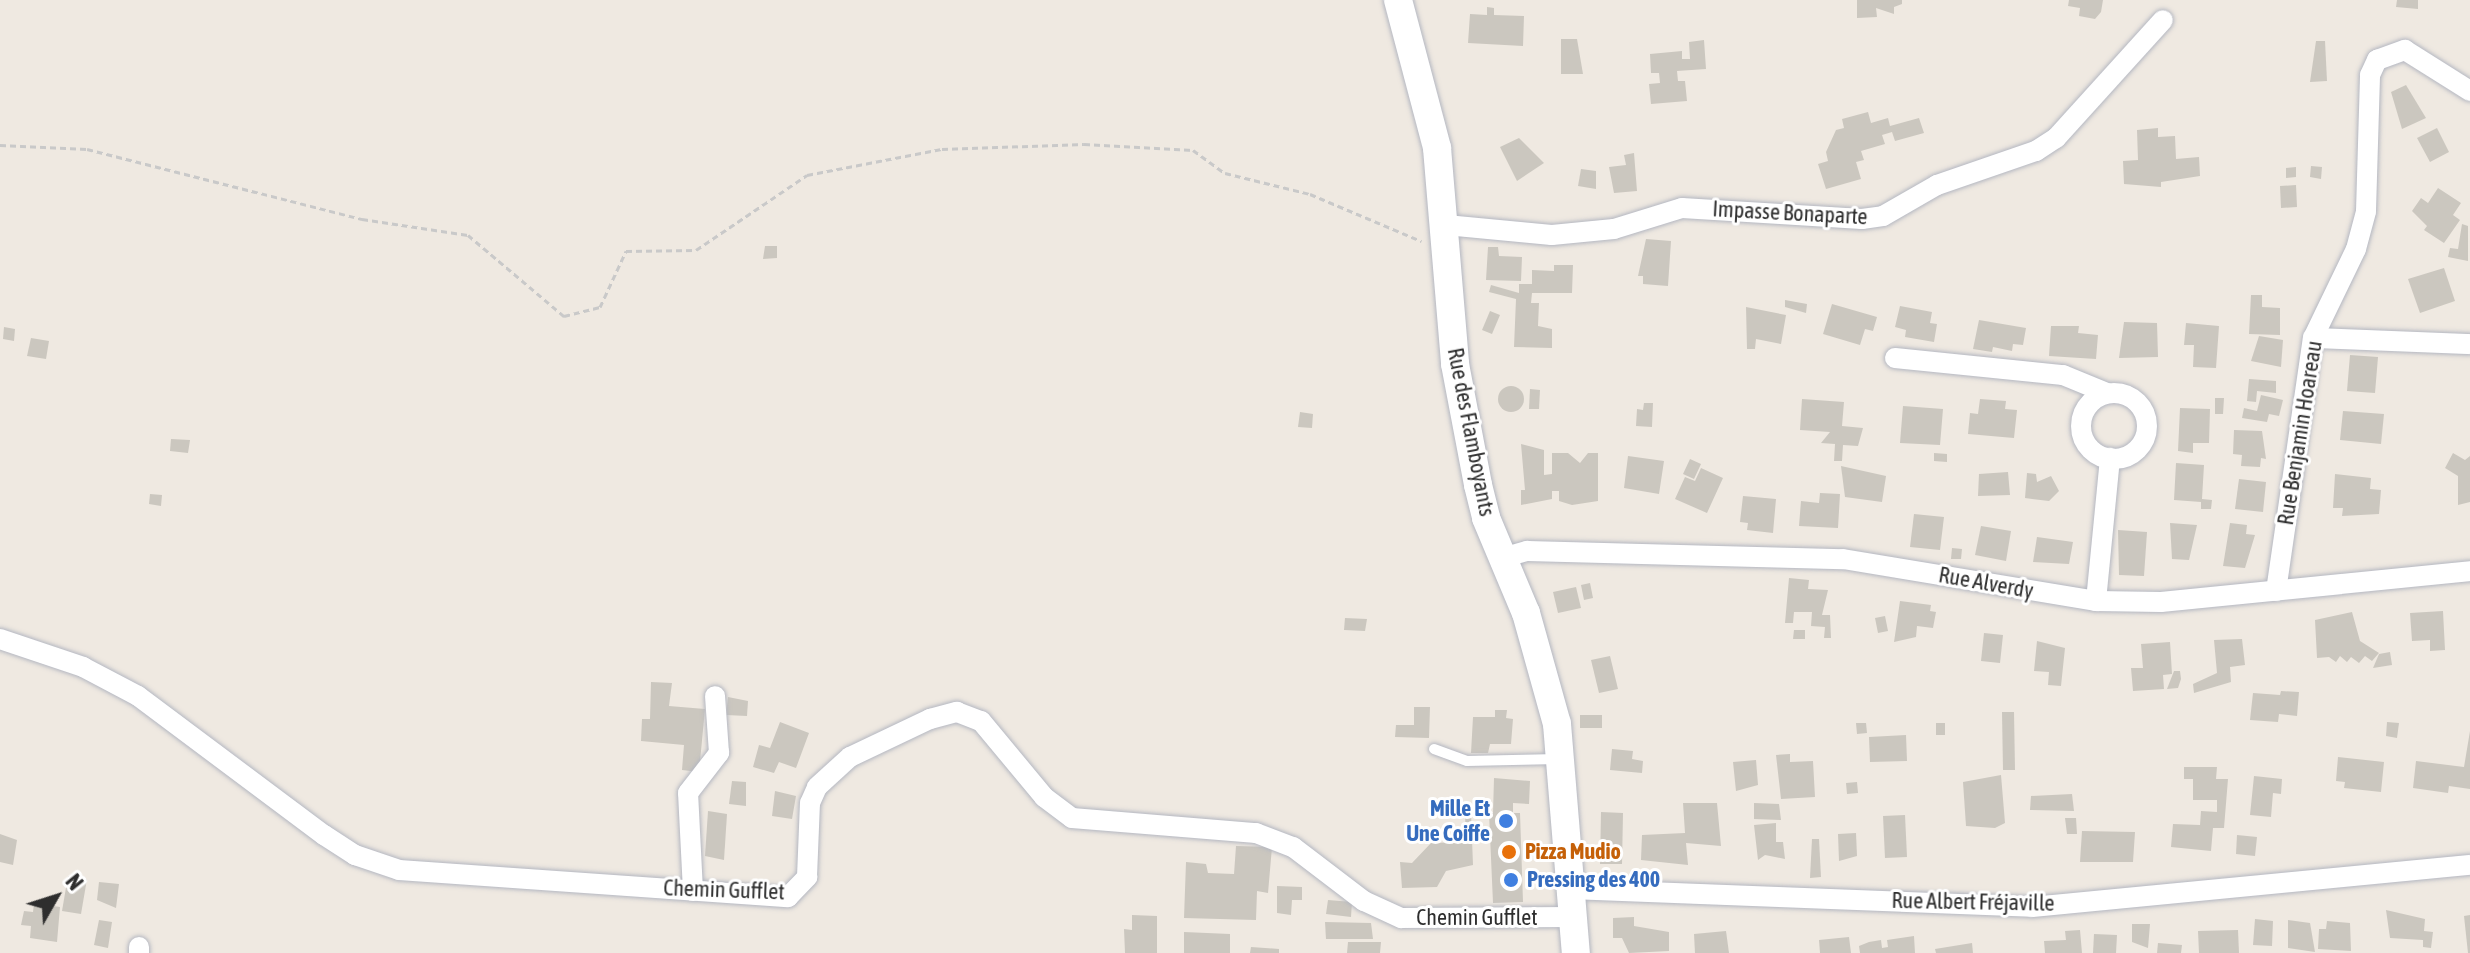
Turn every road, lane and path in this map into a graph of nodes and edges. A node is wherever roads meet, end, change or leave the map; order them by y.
1 (1398, 0) edge
2 (2163, 20) dead end
3 (2470, 91) edge
4 (0, 145) edge
5 (1446, 237) junction
6 (2313, 338) junction
7 (2470, 344) edge
8 (1895, 358) dead end
9 (2107, 393) junction
10 (2110, 458) junction
11 (1502, 558) junction
12 (2470, 571) edge
13 (2276, 591) junction
14 (2096, 601) junction
15 (0, 639) edge
16 (715, 696) dead end
17 (1434, 749) dead end
18 (1560, 759) junction
19 (2470, 865) edge
20 (693, 891) junction
21 (1572, 903) junction
22 (1576, 953) edge

1 - 5 main road, Rue des Flamboyants
2 - 5 street, Impasse Bonaparte
3 - 6 street, Rue Benjamin Hoareau
4 - 5 path
5 - 11 main road, Rue des Flamboyants
6 - 7 street
6 - 13 street, Rue Benjamin Hoareau
8 - 9 street
9 - 10 street
9 - 10 street
10 - 14 street
11 - 14 street, Rue Alverdy
11 - 18 main road, Rue des Flamboyants
12 - 13 street, Rue Alverdy
13 - 14 street, Rue Alverdy
15 - 20 street, Chemin Gufflet
16 - 20 street
17 - 18 lane
18 - 21 main road, Rue des Flamboyants
19 - 21 street, Rue Albert Fréjaville
20 - 21 street, Chemin Gufflet
21 - 22 main road, Rue des Flamboyants

